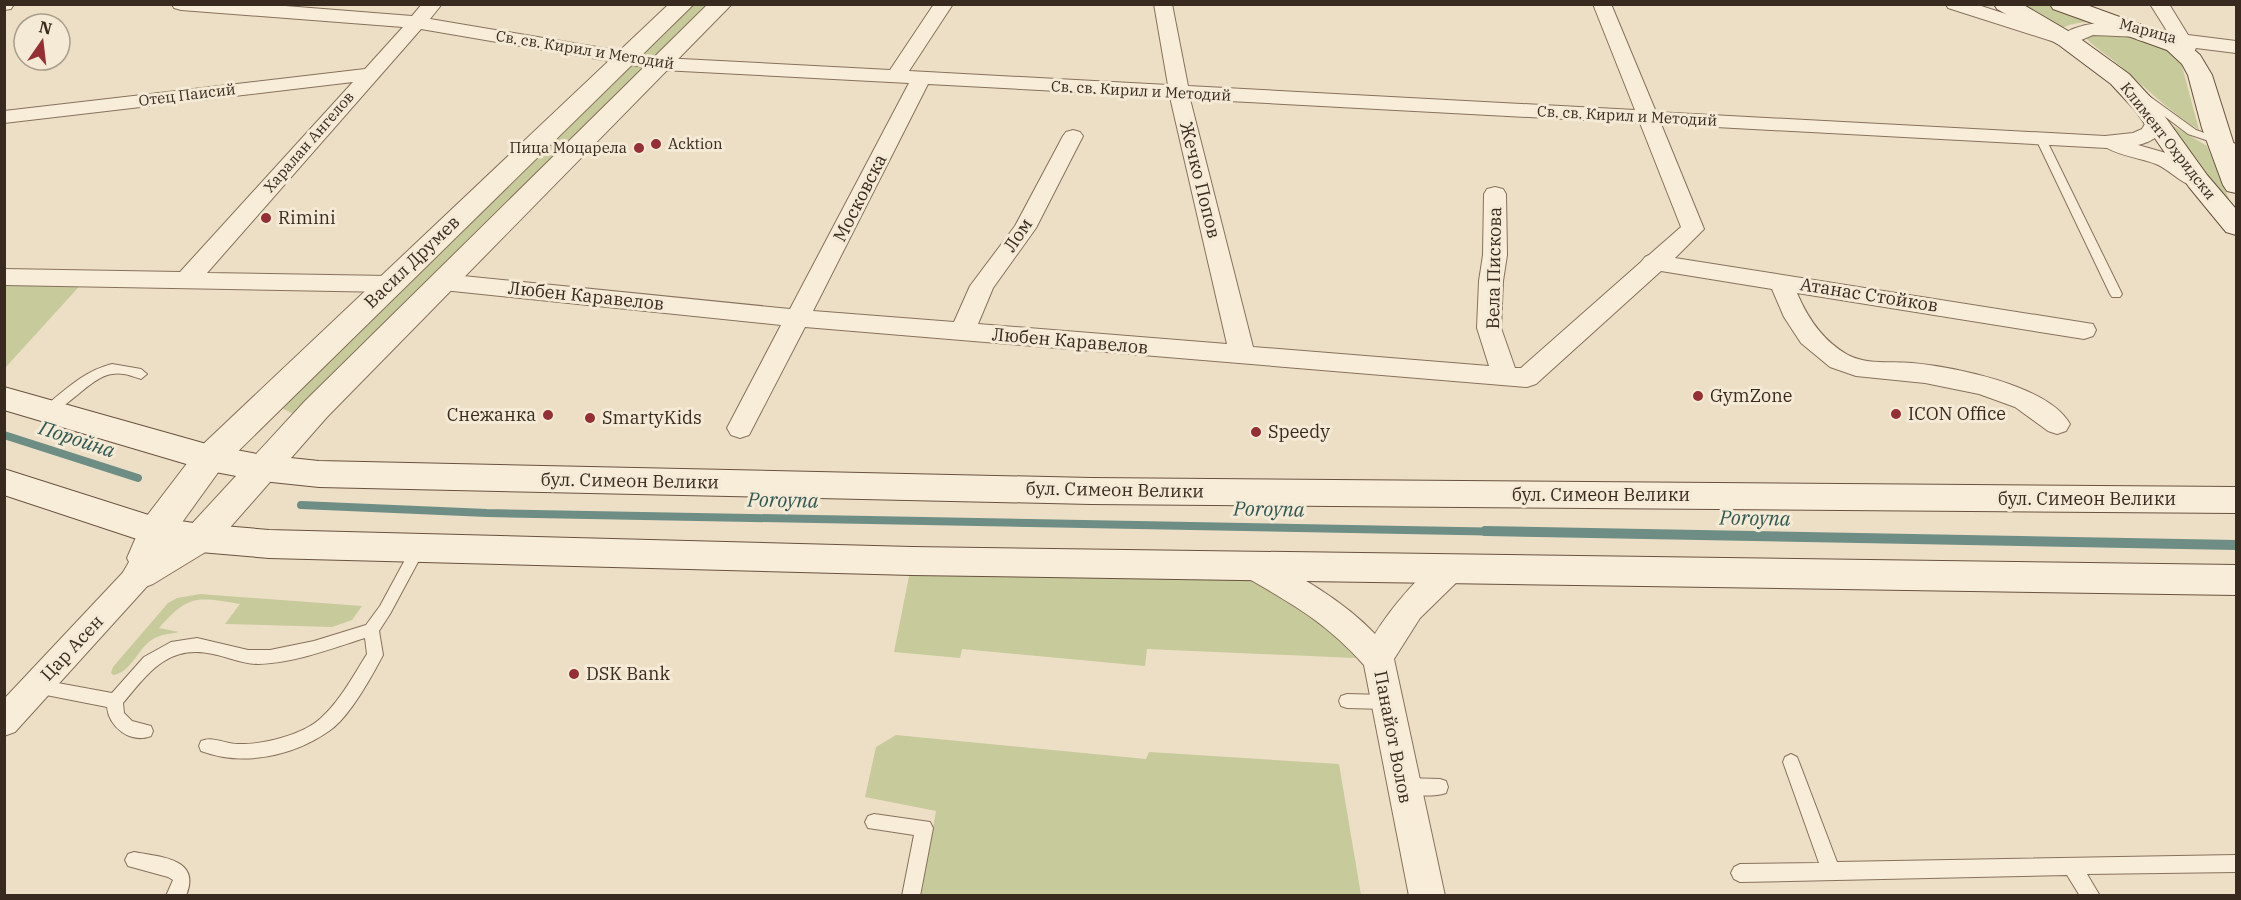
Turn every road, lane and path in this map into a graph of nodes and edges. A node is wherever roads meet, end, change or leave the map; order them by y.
1 (433, 4) edge
2 (683, 4) edge
3 (721, 4) edge
4 (944, 4) edge
5 (1602, 4) edge
6 (1955, 4) edge
7 (2005, 4) edge
8 (2061, 4) edge
9 (2159, 4) edge
10 (194, 5) edge
11 (1170, 5) edge
12 (238, 7) edge
13 (416, 22) junction
14 (2141, 31) junction
15 (2067, 40) junction
16 (2236, 47) edge
17 (2188, 50) junction
18 (626, 59) junction
19 (662, 64) junction
20 (369, 74) junction
21 (895, 77) junction
22 (921, 79) junction
23 (2120, 79) junction
24 (1179, 93) junction
25 (4, 117) edge
26 (1648, 117) junction
27 (2156, 121) junction
28 (1073, 136) dead end
29 (2041, 139) junction
30 (2105, 142) junction
31 (2228, 144) edge
32 (2198, 181) junction
33 (2236, 185) edge
34 (1495, 194) dead end
35 (2236, 225) edge
36 (1693, 229) junction
37 (1653, 262) junction
38 (1712, 271) junction
39 (4, 277) edge
40 (186, 281) junction
41 (1781, 281) junction
42 (443, 282) junction
43 (389, 284) junction
44 (2115, 294) dead end
45 (798, 318) junction
46 (2084, 330) dead end
47 (962, 332) junction
48 (1242, 354) junction
49 (141, 374) dead end
50 (1505, 376) junction
51 (4, 398) edge
52 (48, 411) junction
53 (2057, 424) dead end
54 (740, 428) dead end
55 (210, 458) junction
56 (262, 468) junction
57 (4, 482) edge
58 (2234, 500) edge
59 (154, 531) junction
60 (200, 538) junction
61 (418, 549) junction
62 (1254, 568) junction
63 (1452, 569) junction
64 (140, 574) junction
65 (2236, 580) edge
66 (371, 630) junction
67 (1378, 659) junction
68 (36, 686) junction
69 (115, 701) junction
70 (1347, 701) dead end
71 (1386, 702) junction
72 (4, 722) edge
73 (145, 731) dead end
74 (207, 746) dead end
75 (1791, 762) dead end
76 (1402, 786) junction
77 (1440, 788) dead end
78 (874, 822) dead end
79 (134, 860) dead end
80 (2236, 864) edge
81 (2071, 866) junction
82 (1831, 871) junction
83 (1740, 873) dead end
84 (175, 896) edge
85 (911, 896) edge
86 (1427, 896) edge
87 (2091, 896) edge

1 - 13 street, Харалан Ангелов
2 - 18 main road, Васил Друмев
3 - 19 main road, Васил Друмев
4 - 21 street
5 - 26 street
6 - 15 street
7 - 15 main road
8 - 14 main road, Марица
9 - 17 street
10 - 12 street, Св. св. Кирил и Методий
11 - 24 street, Жечко Попов
12 - 13 street, Св. св. Кирил и Методий
13 - 18 street, Св. св. Кирил и Методий
13 - 20 street, Харалан Ангелов
14 - 15 street
14 - 17 main road
15 - 23 main road, Климент Охридски
16 - 17 street, Марица
17 - 31 main road, Климент Охридски
18 - 19 street, Св. св. Кирил и Методий
18 - 43 main road, Васил Друмев
19 - 21 street, Св. св. Кирил и Методий
19 - 42 main road, Васил Друмев
20 - 25 street, Отец Паисий
20 - 40 street, Харалан Ангелов
21 - 22 street, Св. св. Кирил и Методий
22 - 24 street, Св. св. Кирил и Методий
22 - 45 street, Московска
23 - 27 main road, Климент Охридски
23 - 31 lane
24 - 26 street, Св. св. Кирил и Методий
24 - 48 street, Жечко Попов
26 - 29 street, Св. св. Кирил и Методий
26 - 36 street
27 - 30 street
27 - 32 main road, Климент Охридски
28 - 47 street, Лом
29 - 30 street, Св. св. Кирил и Методий
29 - 44 lane
30 - 32 street
31 - 33 main road, Климент Охридски
32 - 35 main road, Климент Охридски
34 - 50 street, Вела Пискова
36 - 37 street
36 - 38 street
37 - 38 street, Атанас Стойков
37 - 50 street, Любен Каравелов
38 - 41 street, Атанас Стойков
39 - 40 street
40 - 43 street
41 - 46 street, Атанас Стойков
41 - 53 street
42 - 45 street, Любен Каравелов
42 - 56 main road, Васил Друмев
43 - 55 main road, Васил Друмев
45 - 47 street, Любен Каравелов
45 - 54 street, Московска
47 - 48 street, Любен Каравелов
48 - 50 street, Любен Каравелов
49 - 52 lane
51 - 52 main road, бул. Симеон Велики
52 - 55 main road, бул. Симеон Велики
55 - 56 main road, бул. Симеон Велики
55 - 59 main road, Васил Друмев
56 - 58 main road, бул. Симеон Велики
56 - 60 main road, Васил Друмев
57 - 59 main road
59 - 60 main road
59 - 64 main road, Цар Асен
60 - 61 main road
60 - 64 main road, Цар Асен
61 - 62 main road
61 - 66 lane
62 - 63 main road
62 - 67 street, Панайот Волов
63 - 65 main road
63 - 67 street
64 - 68 street, Цар Асен
66 - 69 lane
66 - 74 lane
67 - 71 street, Панайот Волов
68 - 69 lane
68 - 72 street, Цар Асен
69 - 73 lane
70 - 71 lane
71 - 76 street, Панайот Волов
75 - 82 lane
76 - 77 lane
76 - 86 street, Панайот Волов
78 - 85 lane
79 - 84 lane
80 - 81 lane
81 - 82 lane
81 - 87 lane
82 - 83 lane

